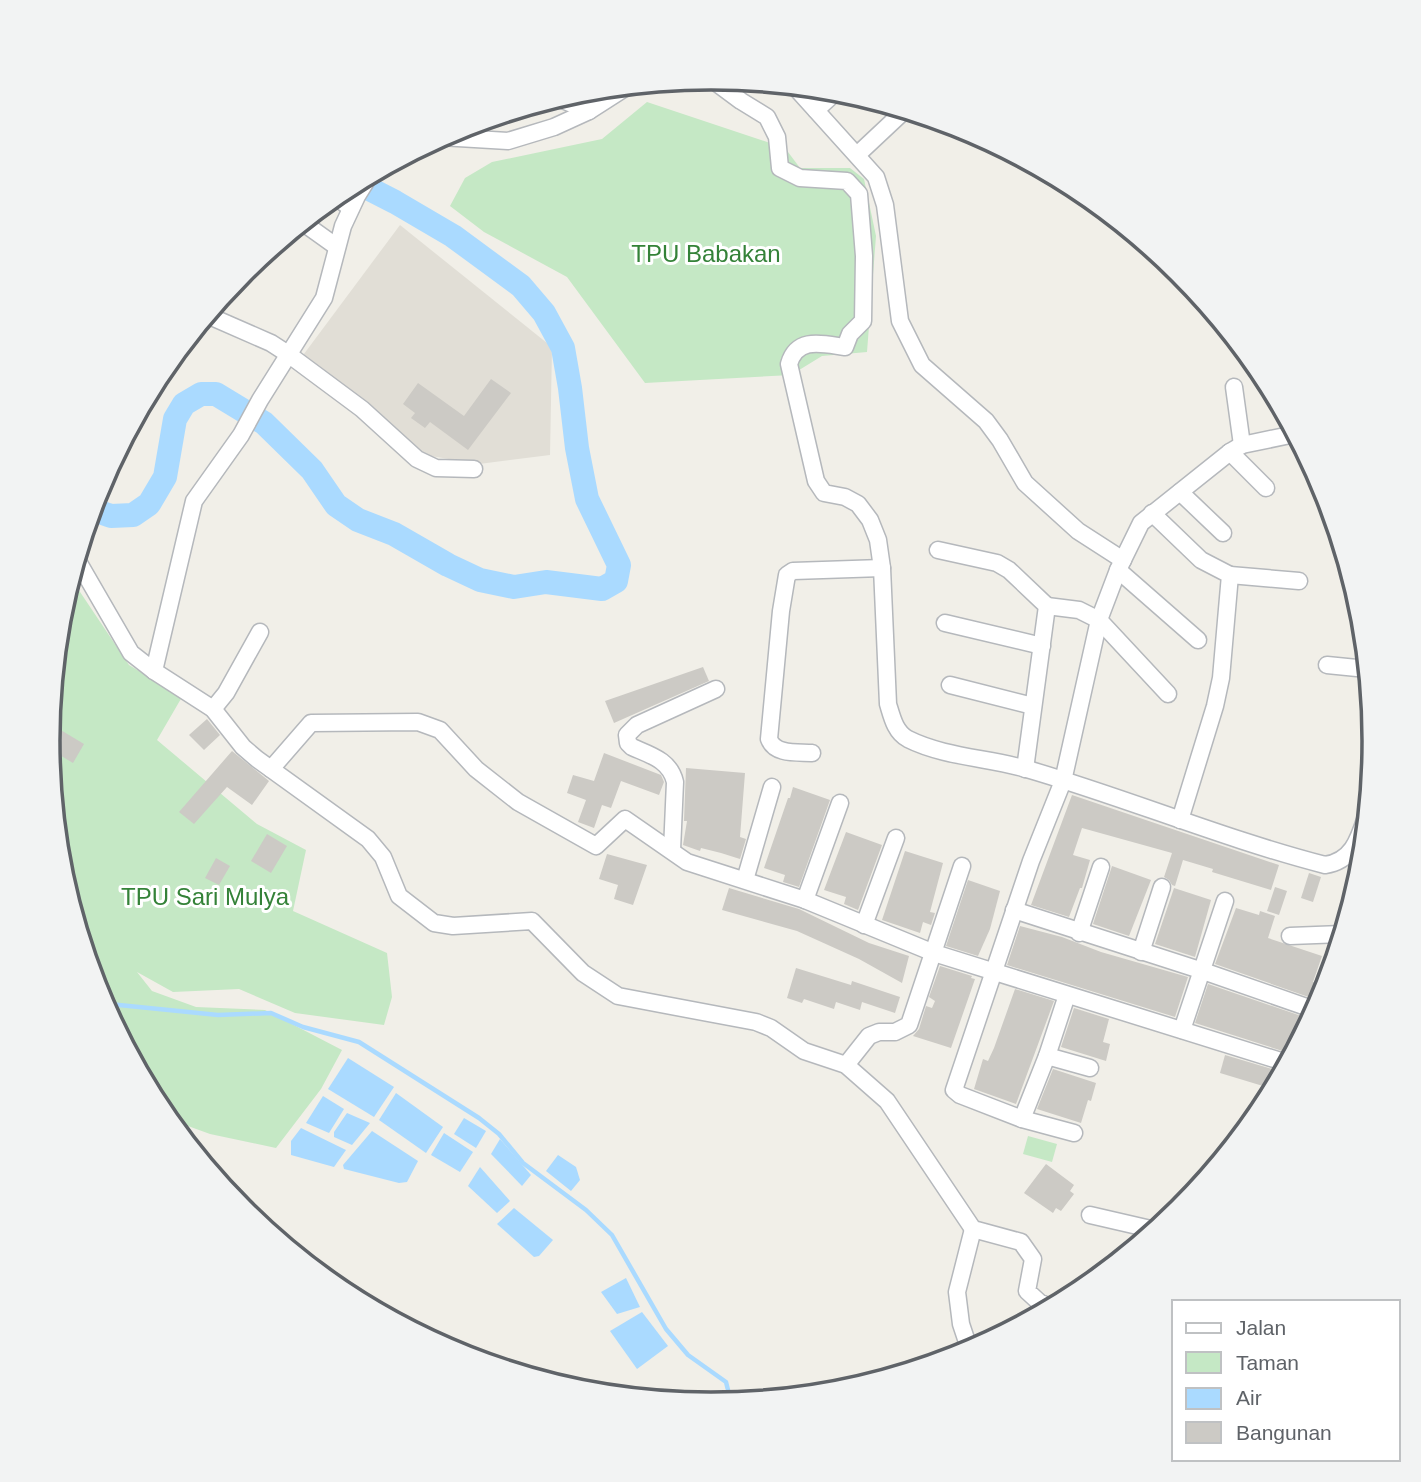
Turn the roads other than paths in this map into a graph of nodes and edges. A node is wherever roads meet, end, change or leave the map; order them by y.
1 (727, 90) edge
2 (805, 98) edge
3 (600, 100) edge
4 (826, 101) edge
5 (575, 105) edge
6 (816, 110) junction
7 (589, 111) junction
8 (897, 118) edge
9 (465, 138) edge
10 (857, 155) junction
11 (359, 194) edge
12 (349, 200) edge
13 (354, 202) junction
14 (310, 228) edge
15 (337, 247) junction
16 (216, 318) edge
17 (288, 354) junction
18 (1234, 387) dead end
19 (1285, 437) edge
20 (1236, 449) junction
21 (474, 469) dead end
22 (1266, 488) dead end
23 (1180, 492) junction
24 (1152, 513) junction
25 (1223, 533) dead end
26 (938, 550) dead end
27 (1120, 565) junction
28 (882, 568) junction
29 (83, 570) edge
30 (1230, 575) junction
31 (1298, 581) dead end
32 (1047, 606) junction
33 (1099, 620) junction
34 (944, 623) dead end
35 (260, 632) dead end
36 (1198, 640) dead end
37 (1042, 646) junction
38 (1327, 665) dead end
39 (1357, 668) edge
40 (154, 671) junction
41 (950, 685) dead end
42 (716, 689) dead end
43 (1168, 694) dead end
44 (1033, 706) junction
45 (213, 709) junction
46 (812, 754) dead end
47 (271, 769) junction
48 (1025, 769) junction
49 (1063, 781) junction
50 (772, 787) dead end
51 (839, 803) dead end
52 (1180, 820) junction
53 (897, 838) dead end
54 (672, 850) junction
55 (1352, 852) edge
56 (961, 866) dead end
57 (1101, 867) dead end
58 (745, 880) junction
59 (1162, 887) dead end
60 (805, 900) junction
61 (1225, 901) dead end
62 (1014, 910) junction
63 (864, 925) junction
64 (1079, 933) junction
65 (1332, 934) edge
66 (1290, 936) dead end
67 (1141, 952) junction
68 (934, 953) junction
69 (1203, 971) junction
70 (994, 972) junction
71 (1067, 995) junction
72 (1304, 1006) edge
73 (1182, 1030) junction
74 (1047, 1056) junction
75 (1278, 1060) edge
76 (846, 1065) junction
77 (1090, 1068) dead end
78 (1022, 1119) junction
79 (1074, 1133) dead end
80 (1090, 1215) dead end
81 (1143, 1227) edge
82 (973, 1229) junction
83 (1040, 1302) edge
84 (966, 1339) edge

1 - 28 street
2 - 6 street
3 - 7 street
4 - 6 street
5 - 7 street
6 - 10 street
7 - 9 street
8 - 10 street
10 - 27 street
11 - 13 street
12 - 13 street
13 - 15 street
14 - 15 street
15 - 17 street
16 - 17 street
17 - 21 street
17 - 40 street
18 - 20 street
19 - 20 street
20 - 22 street
20 - 23 street
23 - 24 street
23 - 25 street
24 - 27 street
24 - 30 street
26 - 32 street
27 - 33 street
27 - 36 street
28 - 46 street
28 - 48 street
29 - 40 street
30 - 31 street
30 - 52 street
32 - 33 street
32 - 37 street
33 - 43 street
33 - 49 street
34 - 37 street
35 - 45 street
37 - 44 street
38 - 39 street
40 - 45 street
41 - 44 street
42 - 54 street
44 - 48 street
45 - 47 street
47 - 54 street
47 - 76 street
48 - 49 street
49 - 52 street
49 - 62 street
50 - 58 street
51 - 60 street
52 - 55 street
53 - 63 street
54 - 58 street
56 - 68 street
57 - 64 street
58 - 60 street
59 - 67 street
60 - 63 street
61 - 69 street
62 - 64 street
62 - 70 street
63 - 68 street
64 - 67 street
65 - 66 street
67 - 69 street
68 - 70 street
68 - 76 street
69 - 72 street
69 - 73 street
70 - 71 street
70 - 78 street
71 - 73 street
71 - 74 street
73 - 75 street
74 - 77 street
74 - 78 street
76 - 82 street
78 - 79 street
80 - 81 street
82 - 83 street
82 - 84 street

